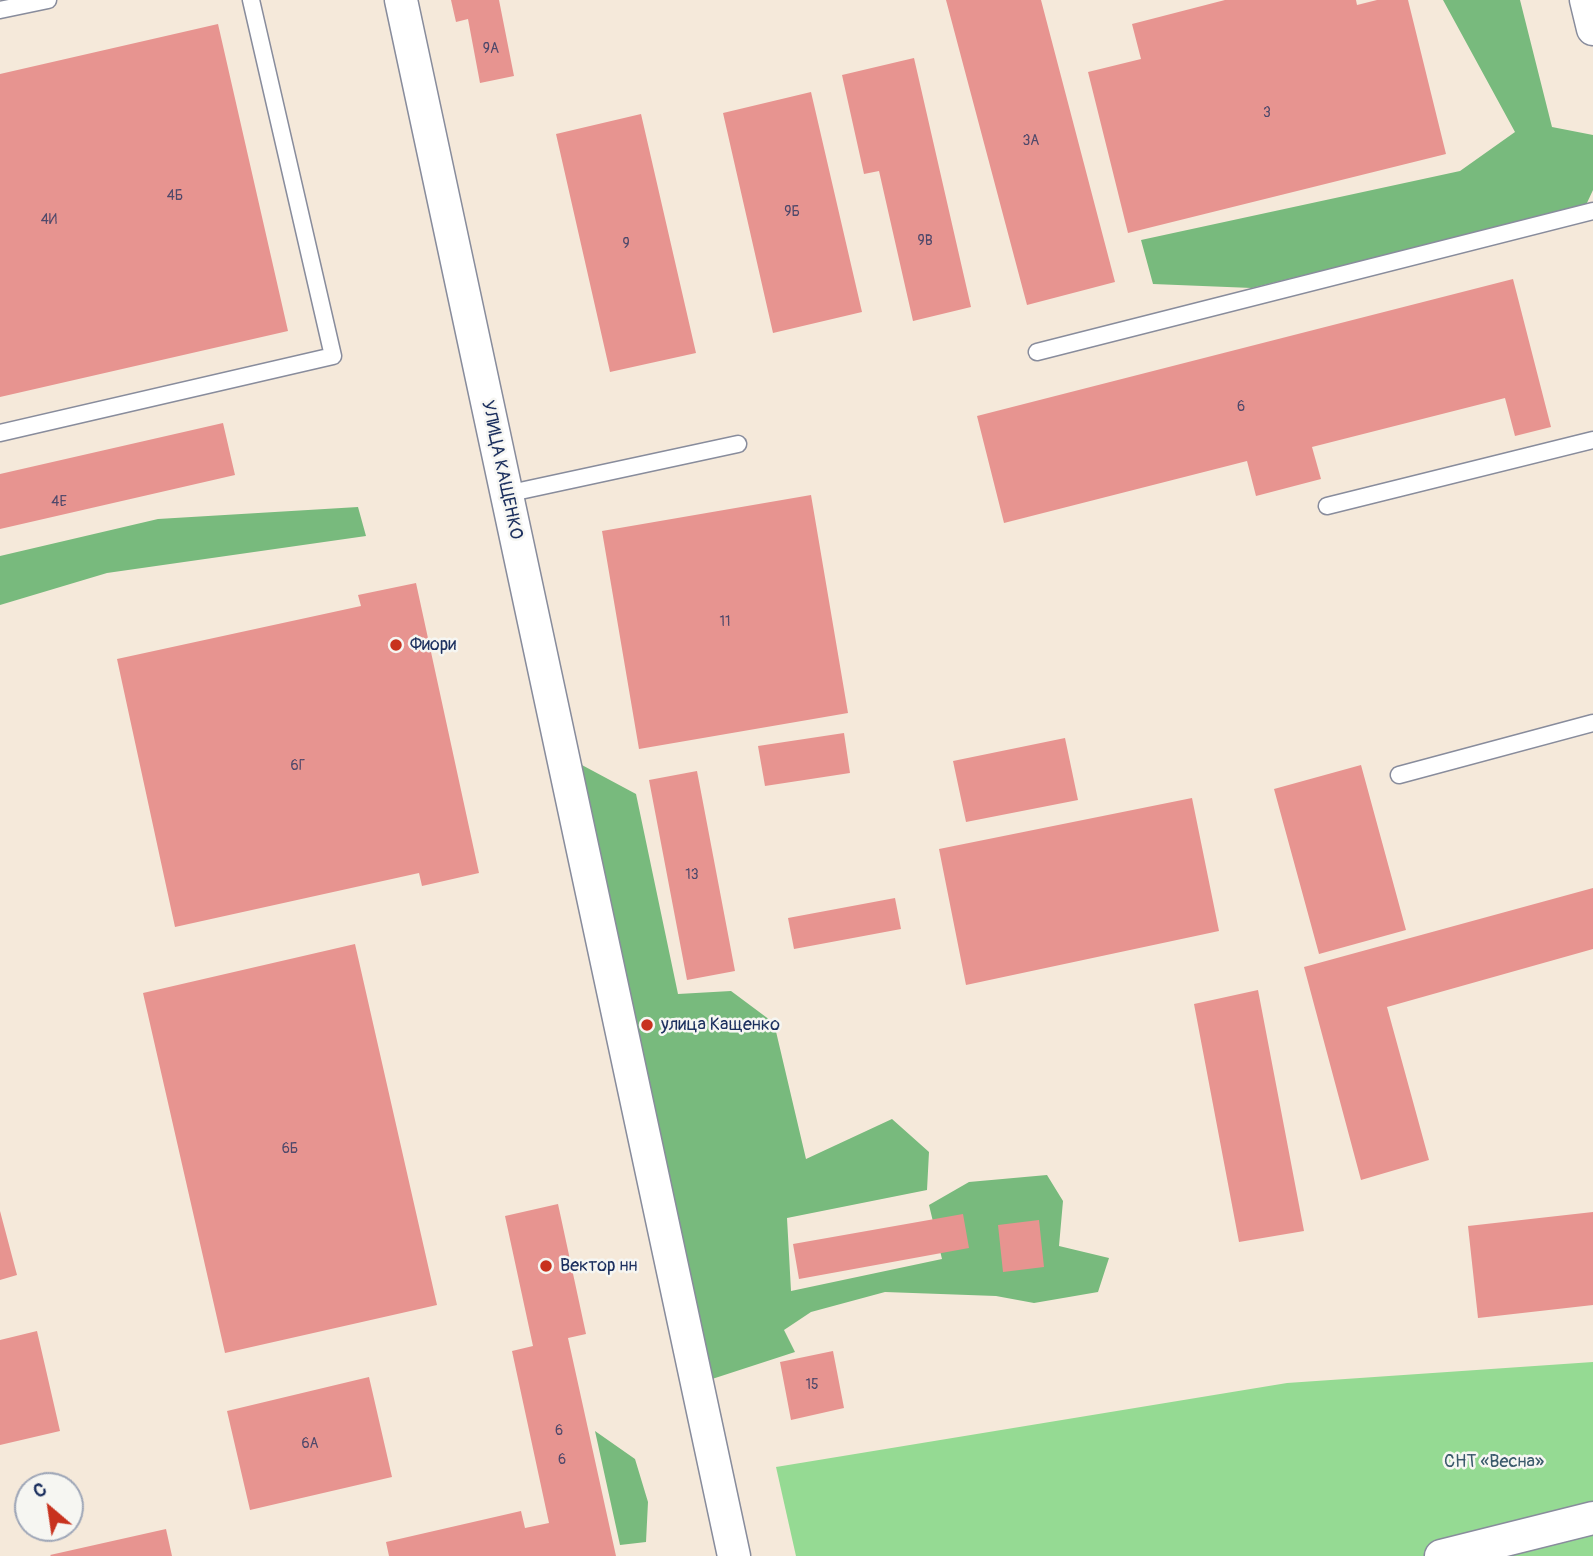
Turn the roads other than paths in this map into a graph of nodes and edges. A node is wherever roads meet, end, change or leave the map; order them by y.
1 (48, 0) edge
2 (251, 0) edge
3 (401, 0) edge
4 (0, 10) edge
5 (1593, 211) edge
6 (1037, 352) dead end
7 (0, 433) edge
8 (1593, 440) edge
9 (738, 444) dead end
10 (506, 494) junction
11 (1327, 506) dead end
12 (1593, 723) edge
13 (1399, 775) dead end
14 (1593, 1518) edge
15 (734, 1556) edge
16 (1441, 1556) edge

1 - 4 lane
2 - 7 lane
3 - 10 street, УЛИЦА КАЩЕНКО
5 - 6 lane
8 - 11 lane
9 - 10 lane
10 - 15 street, УЛИЦА КАЩЕНКО
12 - 13 lane
14 - 16 street

